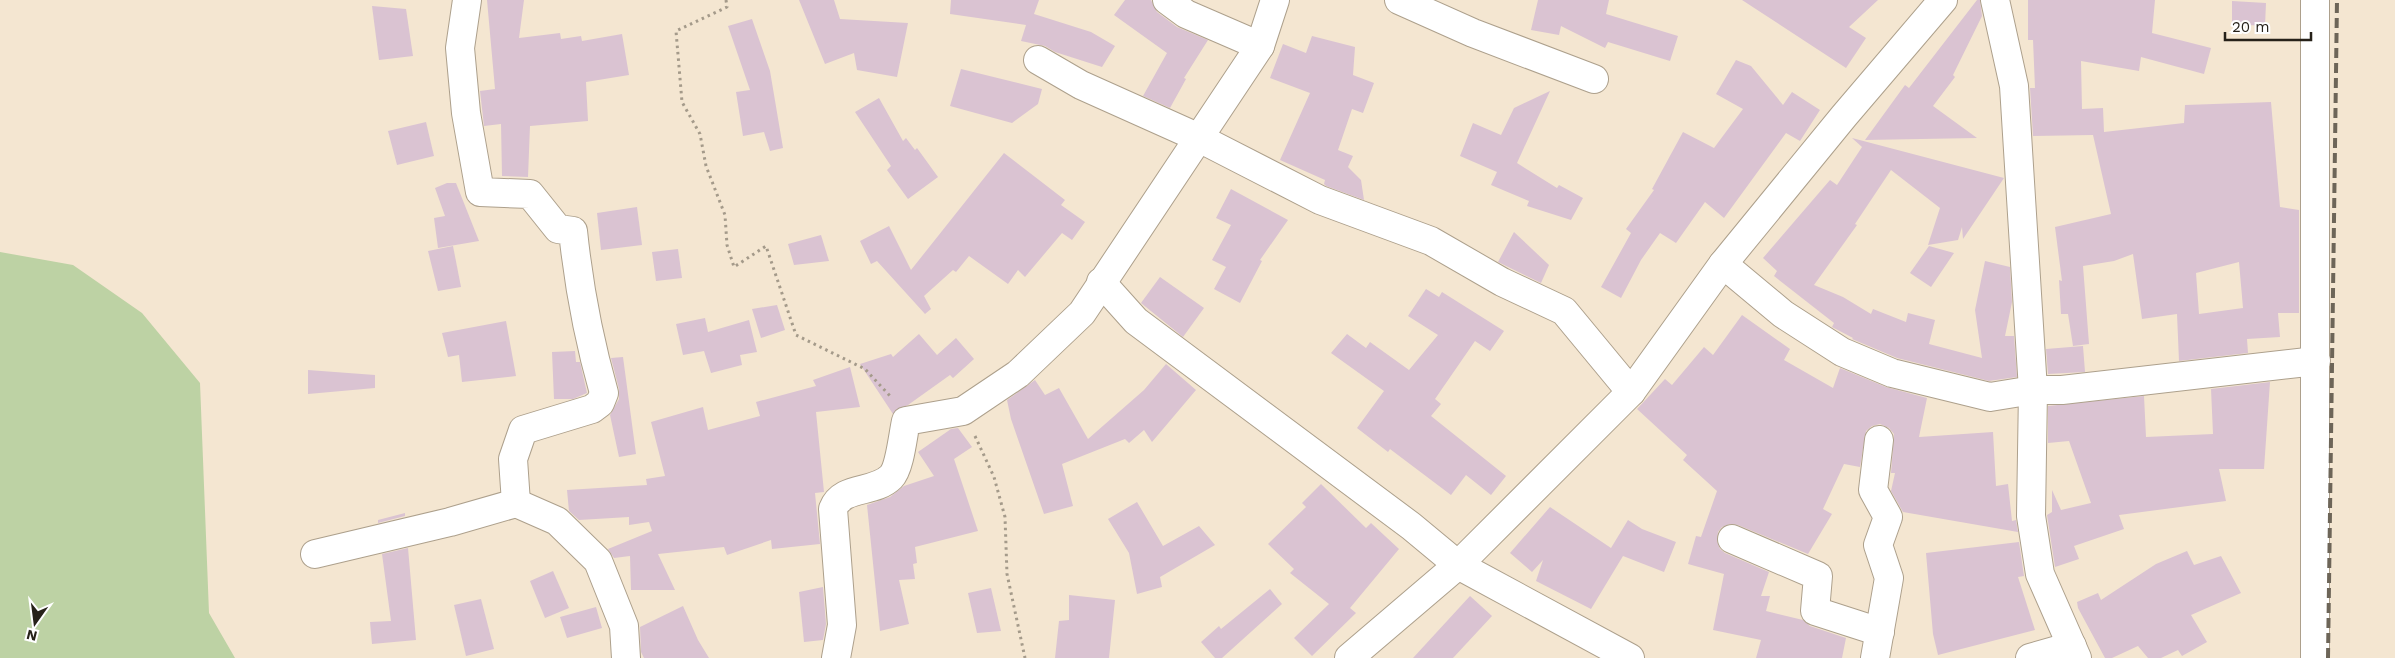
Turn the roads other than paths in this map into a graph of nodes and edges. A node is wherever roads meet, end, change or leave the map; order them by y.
1 (467, 0) edge
2 (1168, 0) edge
3 (1275, 0) edge
4 (1399, 0) edge
5 (1943, 0) edge
6 (1995, 0) edge
7 (2315, 0) edge
8 (1260, 46) junction
9 (1038, 60) dead end
10 (1594, 79) dead end
11 (1197, 137) junction
12 (1723, 264) junction
13 (1101, 282) junction
14 (2316, 360) junction
15 (2032, 390) junction
16 (1632, 392) junction
17 (1879, 440) dead end
18 (516, 503) junction
19 (1732, 539) dead end
20 (315, 554) dead end
21 (1458, 565) junction
22 (1878, 645) edge
23 (2074, 652) edge
24 (626, 658) edge
25 (836, 658) edge
26 (1350, 658) edge
27 (1630, 658) edge
28 (2030, 658) edge
29 (2315, 658) edge

1 - 18 street
2 - 8 street
3 - 8 street
4 - 10 street
5 - 12 street
6 - 15 street
7 - 14 street
8 - 11 street
9 - 11 street
11 - 13 street
11 - 16 street
12 - 15 street
12 - 16 street
13 - 21 street
13 - 25 street
14 - 15 street
14 - 29 street
15 - 23 street
16 - 21 street
17 - 22 street
18 - 20 street
18 - 24 street
19 - 22 street
21 - 26 street
21 - 27 street
23 - 28 street

